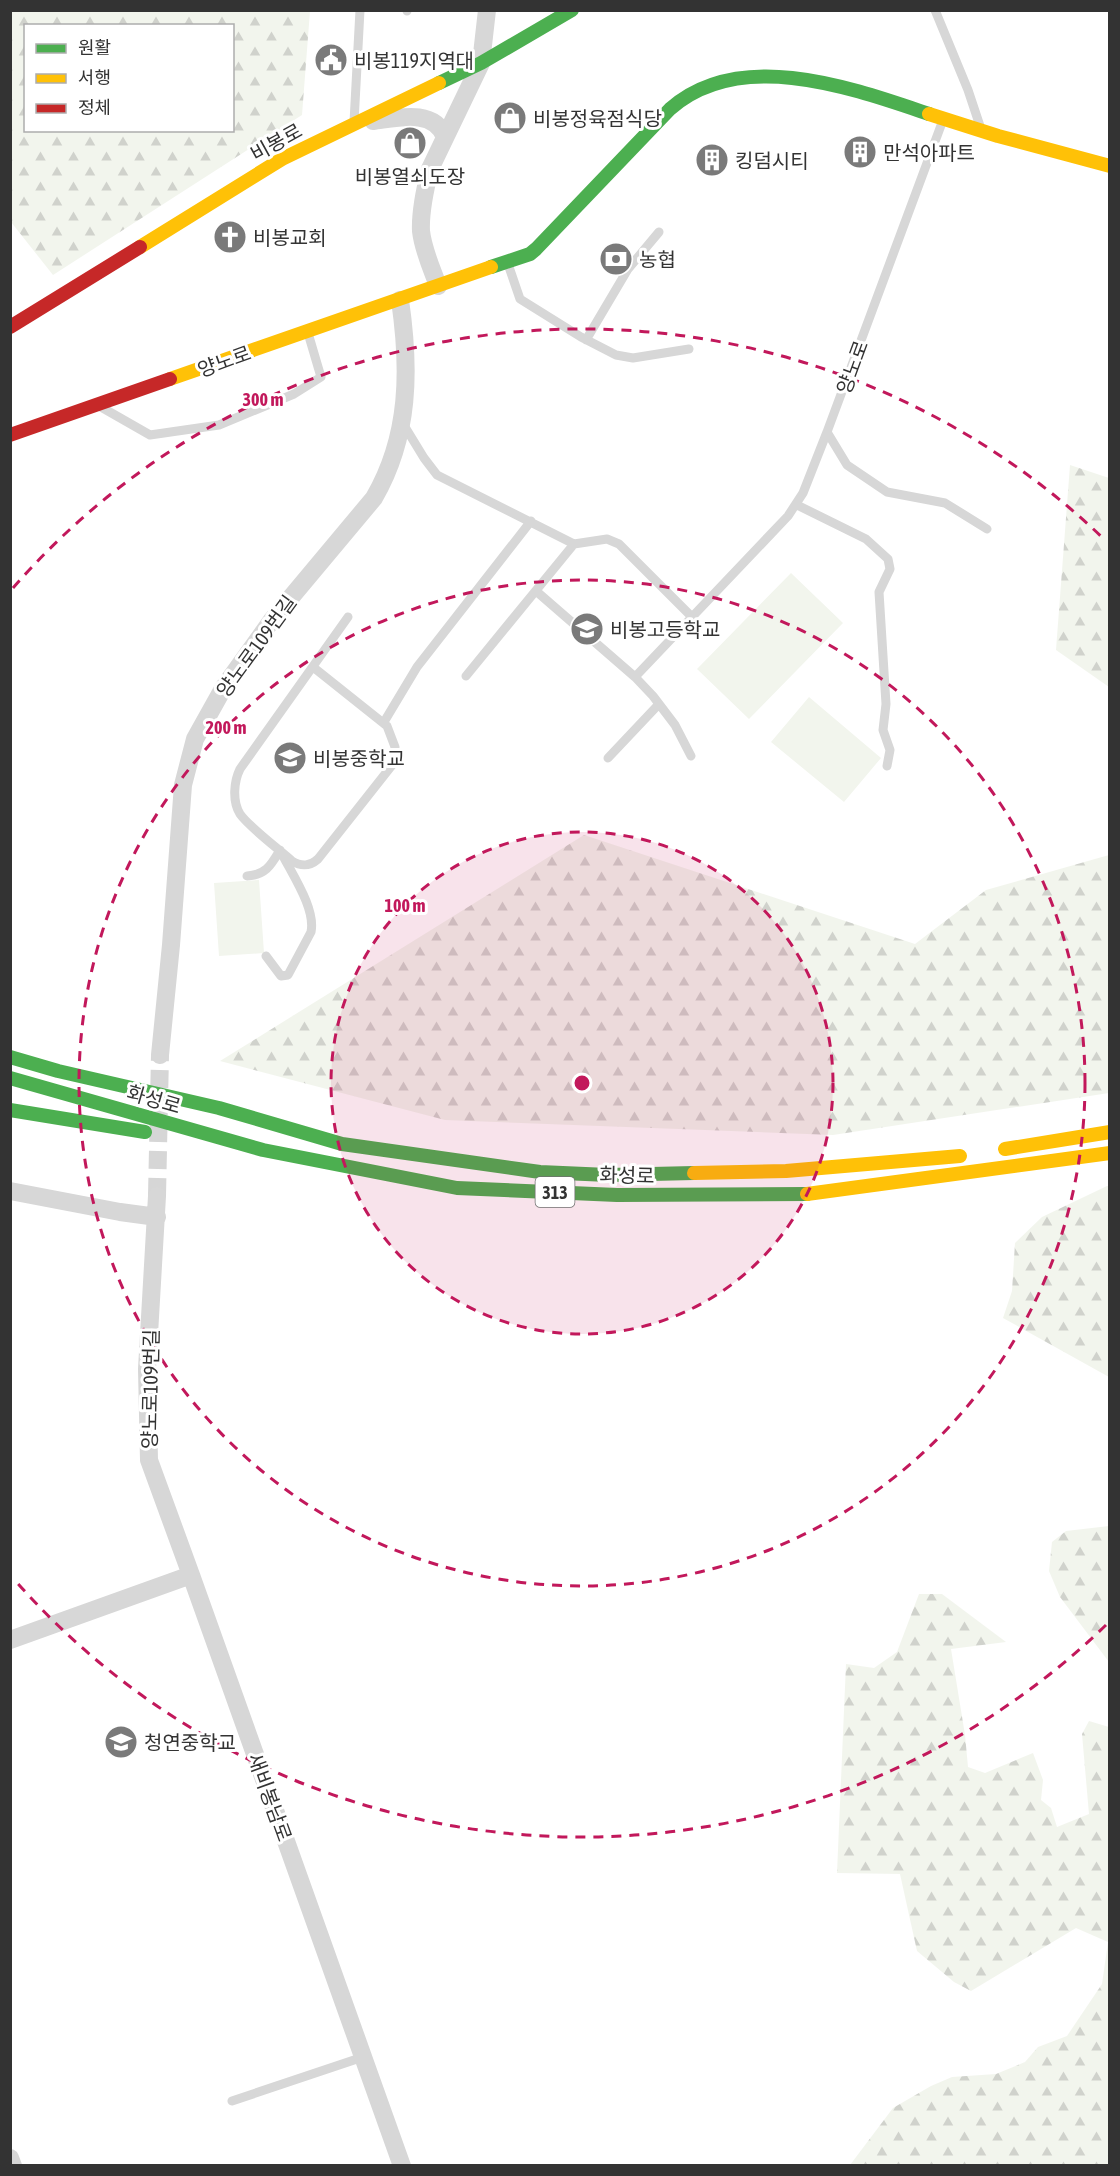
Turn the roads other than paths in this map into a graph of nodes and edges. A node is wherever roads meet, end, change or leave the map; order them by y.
1 (360, 10) edge
2 (487, 10) edge
3 (572, 10) edge
4 (935, 10) edge
5 (480, 63) junction
6 (944, 118) junction
7 (354, 123) junction
8 (981, 131) junction
9 (445, 137) junction
10 (1110, 166) edge
11 (658, 232) dead end
12 (507, 263) junction
13 (438, 286) junction
14 (400, 300) junction
15 (10, 327) edge
16 (307, 330) junction
17 (586, 340) junction
18 (689, 348) dead end
19 (99, 406) junction
20 (402, 422) junction
21 (828, 432) junction
22 (10, 435) edge
23 (796, 505) junction
24 (531, 521) junction
25 (987, 529) dead end
26 (574, 544) junction
27 (536, 591) junction
28 (348, 617) dead end
29 (692, 617) junction
30 (313, 667) junction
31 (466, 676) dead end
32 (635, 677) junction
33 (659, 704) junction
34 (384, 722) junction
35 (691, 756) dead end
36 (608, 758) dead end
37 (887, 766) dead end
38 (280, 850) junction
39 (247, 876) dead end
40 (266, 956) dead end
41 (159, 1055) tunnel mouth
42 (10, 1057) edge
43 (10, 1078) edge
44 (10, 1110) edge
45 (1110, 1132) edge
46 (262, 1150) junction
47 (1110, 1153) edge
48 (10, 1191) edge
49 (157, 1196) tunnel mouth
50 (157, 1217) junction
51 (191, 1575) junction
52 (10, 1640) edge
53 (363, 2057) junction
54 (232, 2101) dead end
55 (10, 2158) edge
56 (13, 2166) edge
57 (402, 2166) edge

1 - 7 lane
2 - 5 street
3 - 5 main road, 비봉로
4 - 8 lane
5 - 7 main road, 비봉로
5 - 9 street
6 - 8 main road, 양노로
6 - 12 main road, 양노로
6 - 21 lane, 양노로
7 - 9 street
7 - 15 main road, 비봉로
8 - 10 main road, 양노로
9 - 13 street
11 - 17 lane
12 - 13 main road, 양노로
12 - 17 lane
13 - 14 main road, 양노로
14 - 16 main road, 양노로
14 - 20 street, 양노로109번길
16 - 19 main road, 양노로
16 - 19 lane
17 - 18 lane
19 - 22 main road, 양노로
20 - 24 lane
20 - 41 street, 양노로109번길
21 - 23 lane, 양노로
21 - 25 lane
23 - 29 lane, 양노로
23 - 37 lane
24 - 26 lane
24 - 34 lane
26 - 27 lane
26 - 29 lane
27 - 31 lane
27 - 32 lane
28 - 30 lane
29 - 32 lane, 양노로
30 - 34 lane
30 - 38 lane
32 - 33 lane
33 - 35 lane
33 - 36 lane
34 - 38 lane
38 - 39 lane
38 - 40 lane
42 - 45 main road, 화성로 / 313
43 - 46 main road, 화성로 / 313
44 - 46 main road, 313
46 - 47 main road, 화성로 / 313
48 - 50 street
49 - 50 street, 양노로109번길
50 - 51 street, 양노로109번길
51 - 52 street
51 - 53 street, 새비봉남로
53 - 54 lane
53 - 57 street, 새비봉남로
55 - 56 street

